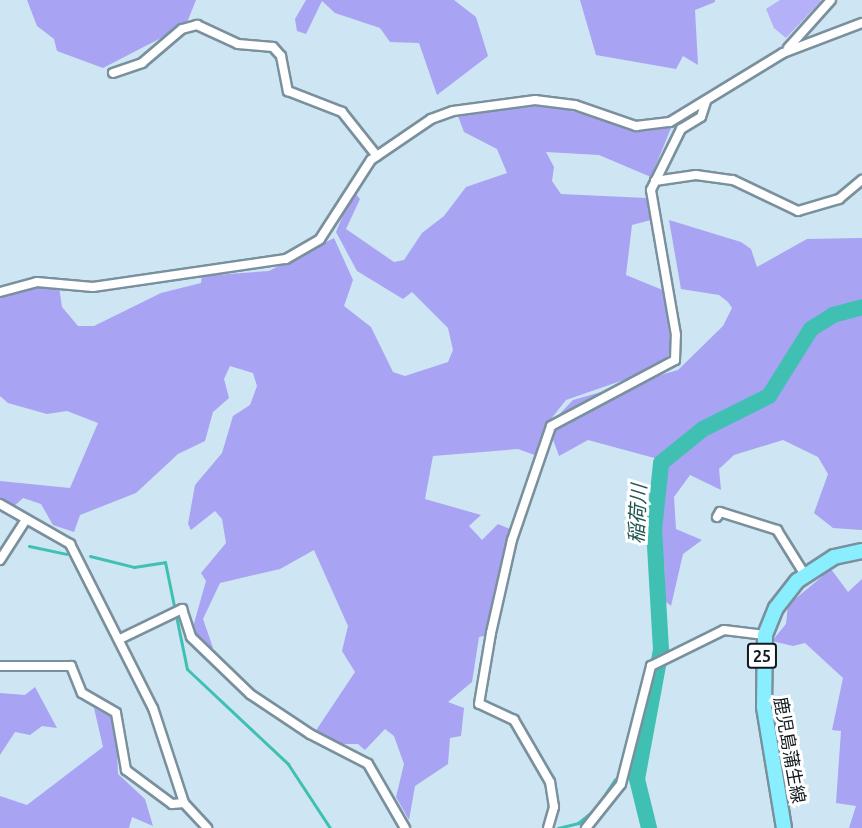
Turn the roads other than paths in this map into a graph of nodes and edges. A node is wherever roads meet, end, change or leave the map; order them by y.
1 (831, 0) edge
2 (862, 24) edge
3 (783, 53) junction
4 (113, 73) dead end
5 (706, 102) junction
6 (376, 156) junction
7 (862, 180) edge
8 (655, 181) junction
9 (0, 292) edge
10 (0, 504) edge
11 (717, 517) dead end
12 (25, 521) junction
13 (862, 551) edge
14 (0, 560) edge
15 (805, 575) junction
16 (765, 636) junction
17 (122, 638) junction
18 (0, 666) edge
19 (184, 803) junction
20 (207, 828) edge
21 (405, 828) edge
22 (548, 828) edge
23 (586, 828) edge
24 (784, 828) edge

1 - 3 street
2 - 3 street
3 - 5 street
4 - 6 street
5 - 6 street
5 - 8 street
6 - 9 street
7 - 8 street
8 - 22 street
10 - 12 street
11 - 15 street
12 - 14 street
12 - 17 street
13 - 15 main road, 鹿児島蒲生線 / 25
15 - 16 main road, 鹿児島蒲生線 / 25
16 - 23 street
16 - 24 main road, 鹿児島蒲生線 / 25
17 - 19 street
17 - 21 street
18 - 19 street
19 - 20 street

